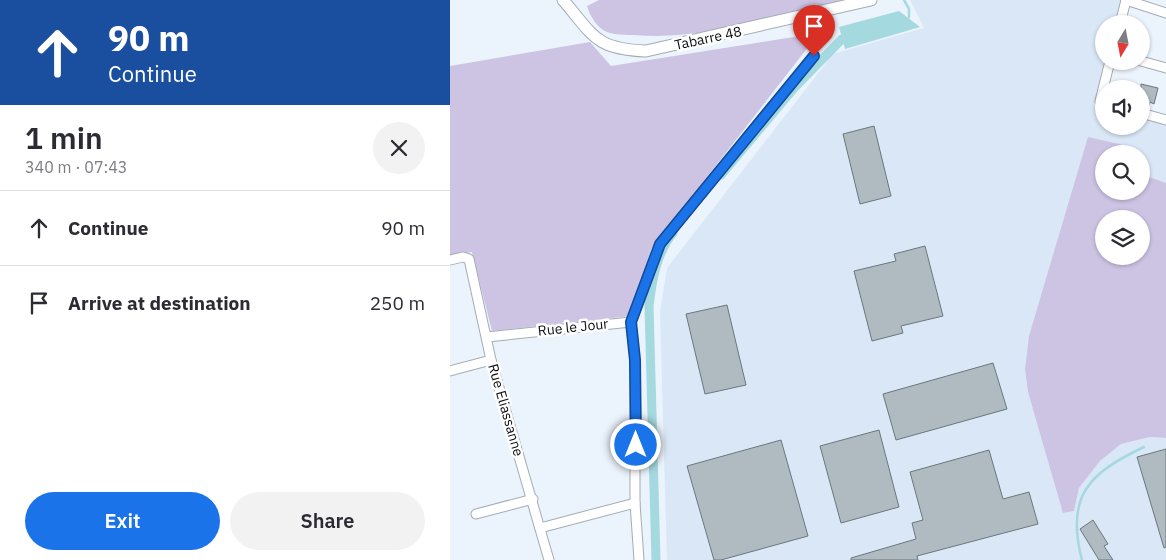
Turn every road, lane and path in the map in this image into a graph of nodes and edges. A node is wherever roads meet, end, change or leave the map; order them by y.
1 (563, 0) edge
2 (871, 0) edge
3 (1126, 0) edge
4 (1166, 13) edge
5 (1122, 15) edge
6 (814, 56) dead end
7 (1150, 64) edge
8 (1166, 68) edge
9 (1150, 116) edge
10 (1166, 120) edge
11 (450, 260) edge
12 (631, 322) junction
13 (487, 337) junction
14 (491, 360) junction
15 (450, 371) edge
16 (532, 499) junction
17 (635, 503) junction
18 (476, 514) dead end
19 (540, 528) junction
20 (549, 560) edge
21 (639, 560) edge

1 - 2 street, Tabarre 48
3 - 4 street
3 - 5 street
6 - 12 street
7 - 8 street
9 - 10 street
11 - 13 street, Rue Eliassanne
12 - 13 street, Rue le Jour
12 - 17 street
13 - 14 street, Rue Eliassanne
14 - 15 street
14 - 16 street, Rue Eliassanne
16 - 18 street
16 - 19 street, Rue Eliassanne
17 - 19 street
17 - 21 street
19 - 20 street, Rue Eliassanne

